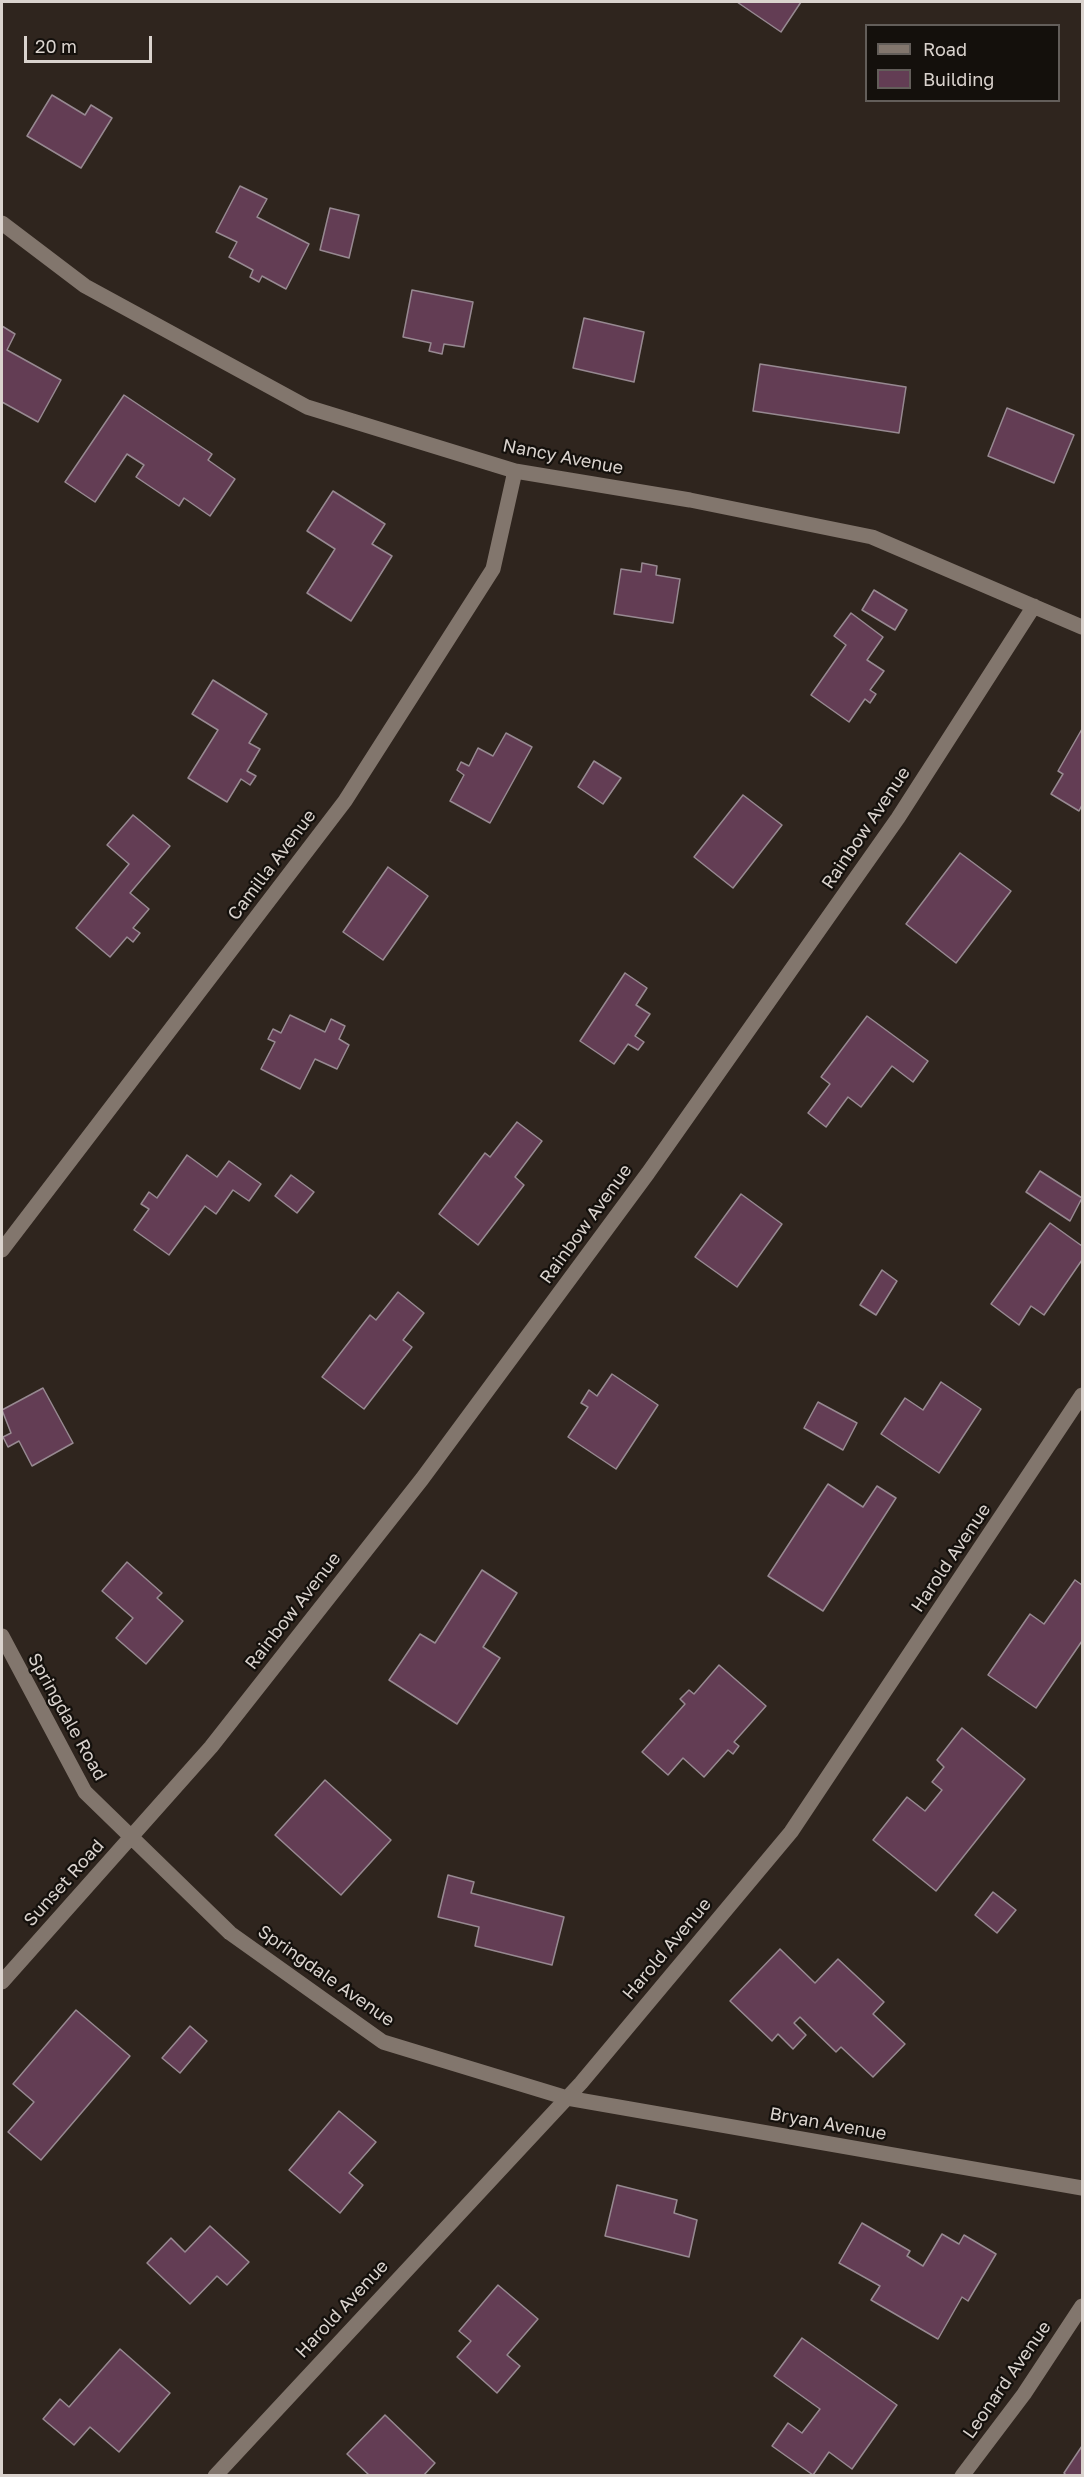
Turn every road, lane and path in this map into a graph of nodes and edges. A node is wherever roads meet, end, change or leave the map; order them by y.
1 (2, 223) edge
2 (515, 471) junction
3 (1034, 606) junction
4 (1083, 627) edge
5 (2, 1250) edge
6 (1083, 1395) edge
7 (2, 1636) edge
8 (131, 1837) junction
9 (2, 1982) edge
10 (567, 2098) junction
11 (1083, 2188) edge
12 (1083, 2306) edge
13 (215, 2475) edge
14 (962, 2475) edge

1 - 2 street, Nancy Avenue
2 - 3 street, Nancy Avenue
2 - 5 street, Camilla Avenue
3 - 4 street, Nancy Avenue
3 - 8 street, Rainbow Avenue
6 - 10 street, Harold Avenue
7 - 8 street, Springdale Road
8 - 9 street, Sunset Road
8 - 10 street, Springdale Avenue
10 - 11 street, Bryan Avenue
10 - 13 street, Harold Avenue
12 - 14 street, Leonard Avenue

